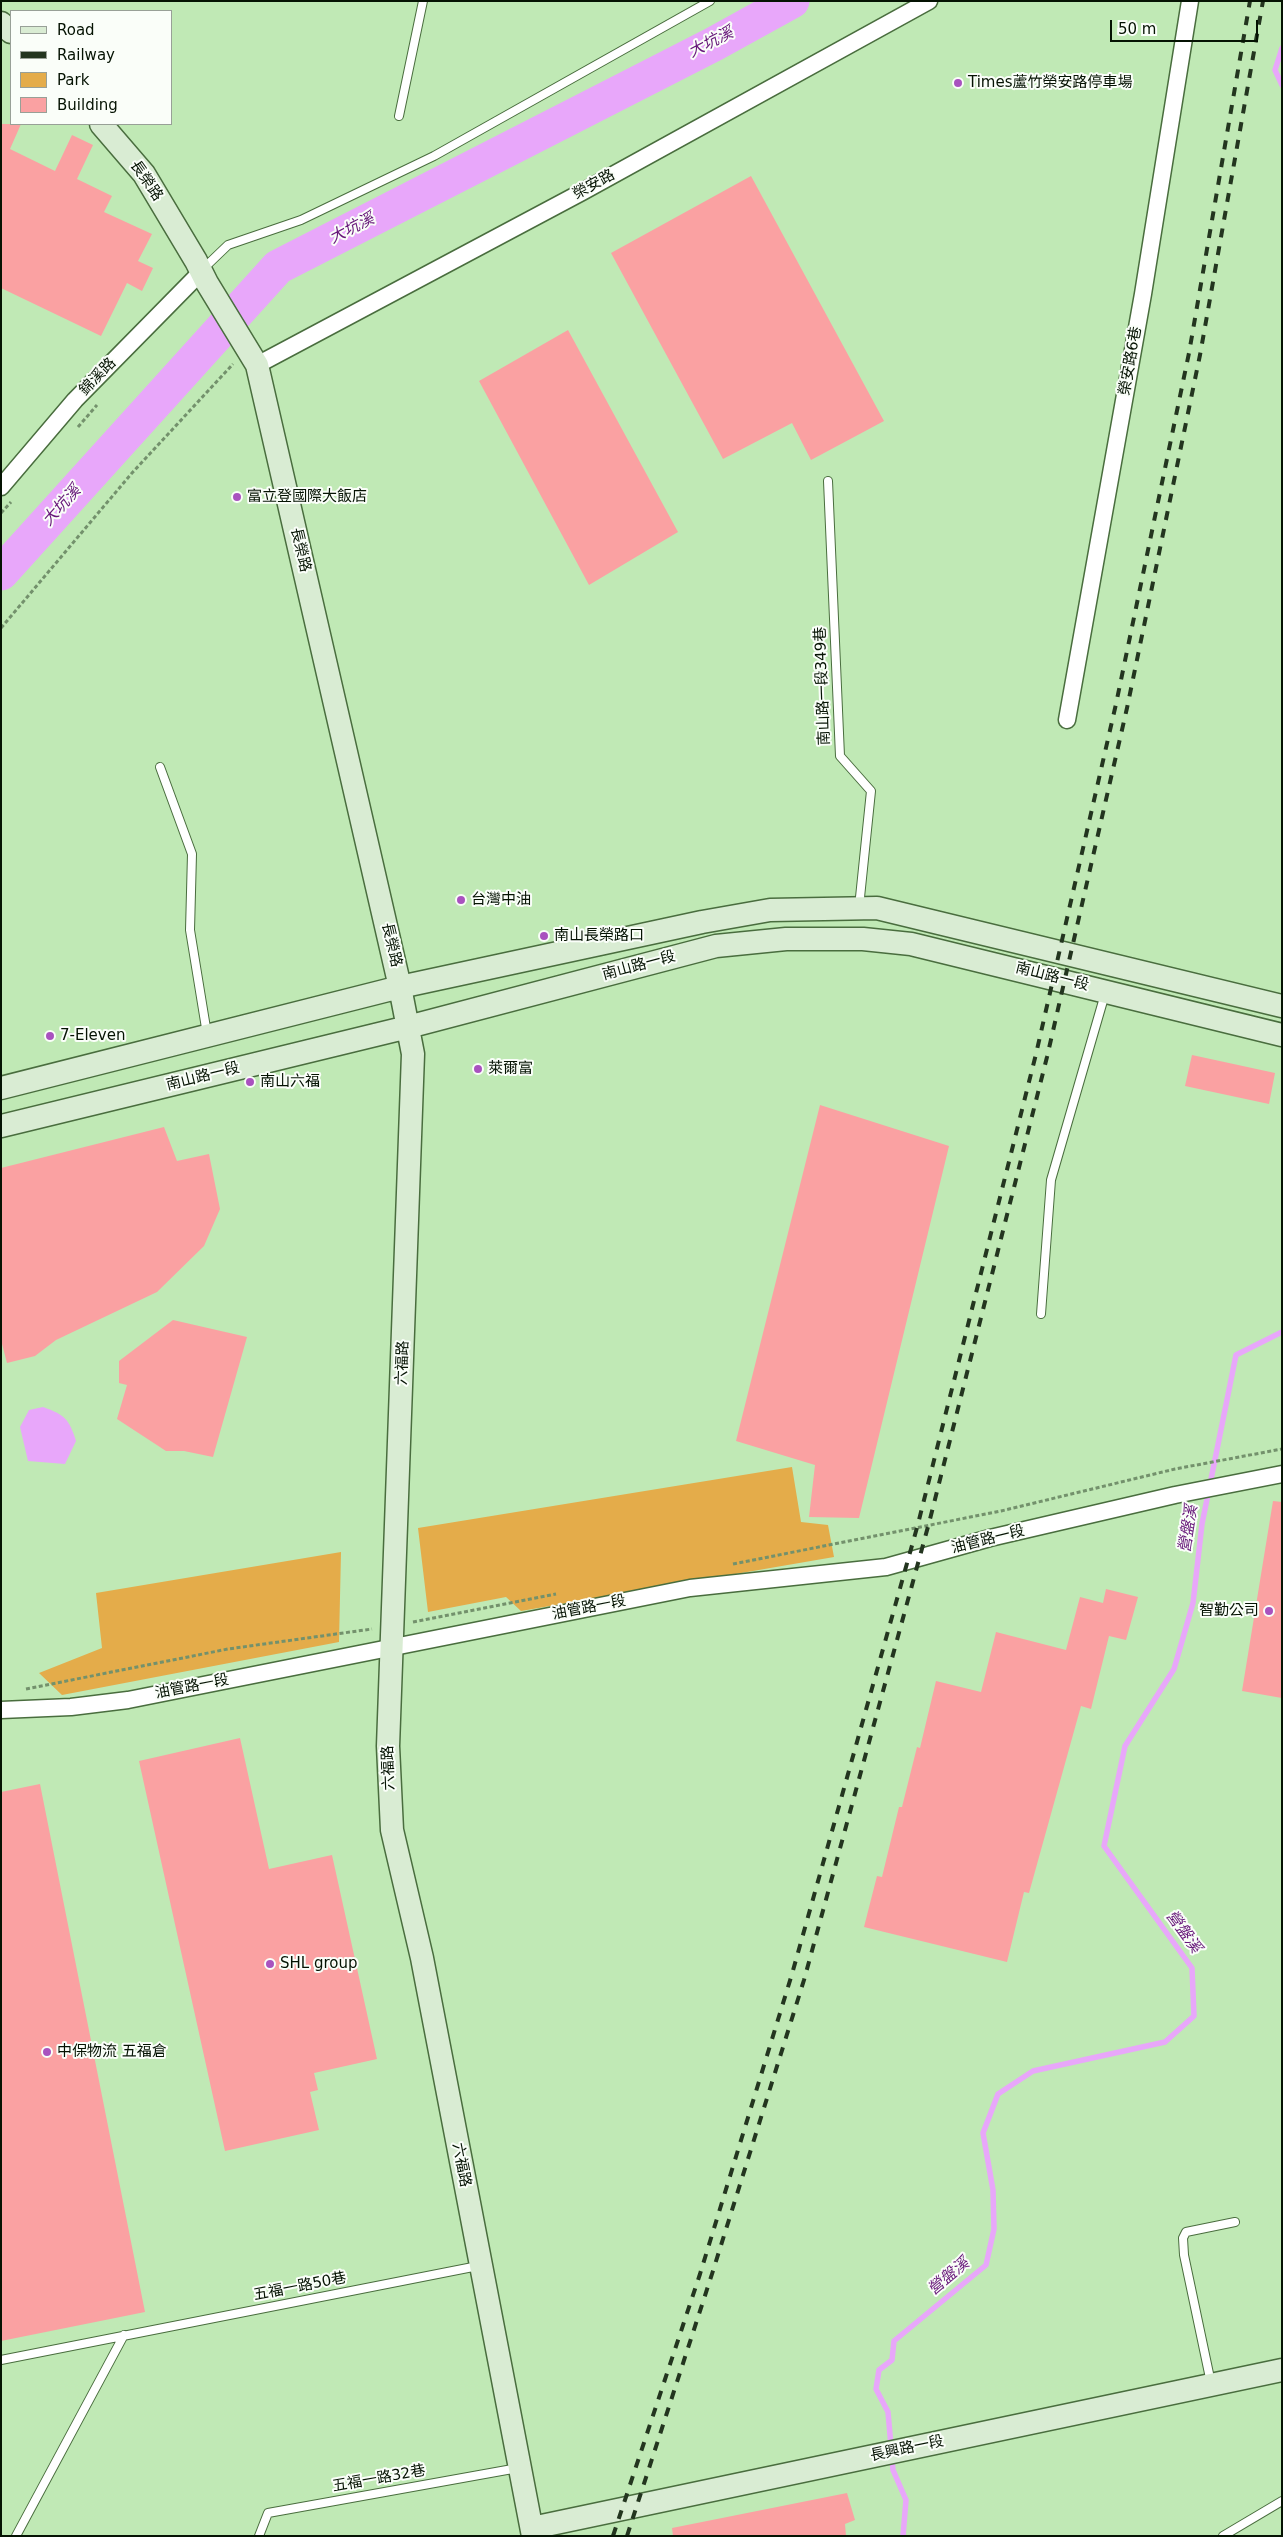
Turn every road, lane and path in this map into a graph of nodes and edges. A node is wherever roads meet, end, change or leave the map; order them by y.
1 (424, 1) edge
2 (710, 1) edge
3 (929, 1) edge
4 (1190, 1) edge
5 (399, 116) dead end
6 (102, 125) edge
7 (204, 277) junction
8 (252, 357) junction
9 (828, 481) dead end
10 (1, 488) edge
11 (1, 628) edge
12 (1067, 720) dead end
13 (160, 766) dead end
14 (859, 909) junction
15 (400, 987) junction
16 (1106, 991) junction
17 (1282, 1006) edge
18 (408, 1026) junction
19 (207, 1036) junction
20 (1282, 1036) edge
21 (1, 1088) edge
22 (1, 1126) edge
23 (1041, 1314) dead end
24 (1282, 1449) edge
25 (1282, 1474) edge
26 (723, 1565) dead end
27 (565, 1593) dead end
28 (393, 1637) junction
29 (20, 1691) dead end
30 (1, 1710) edge
31 (1235, 2222) dead end
32 (480, 2266) junction
33 (124, 2335) junction
34 (1, 2360) edge
35 (1282, 2370) edge
36 (1212, 2385) junction
37 (520, 2468) junction
38 (1282, 2501) edge
39 (532, 2532) edge
40 (16, 2536) edge
41 (259, 2536) edge
42 (1223, 2536) edge

1 - 5 lane
2 - 7 lane
3 - 8 street, 榮安路
4 - 12 street, 榮安路6巷
6 - 7 street, 長榮路
7 - 8 street, 長榮路
7 - 10 street, 錦溪路
8 - 11 path
8 - 15 street, 長榮路
9 - 14 lane, 南山路一段349巷
13 - 19 lane
14 - 15 street, 南山路一段
14 - 17 street, 南山路一段
15 - 18 street, 六福路
15 - 19 street, 南山路一段
16 - 18 street, 南山路一段
16 - 20 street, 南山路一段
16 - 23 lane
18 - 22 street, 南山路一段
18 - 28 street, 六福路
19 - 21 street, 南山路一段
24 - 26 path
25 - 28 street, 油管路一段
27 - 28 path
28 - 29 path
28 - 30 street, 油管路一段
28 - 32 street, 六福路
31 - 36 lane
32 - 33 lane, 五福一路50巷
32 - 37 street, 六福路
33 - 34 lane, 五福一路50巷
33 - 40 lane
35 - 36 street, 長興路一段
36 - 39 street, 長興路一段
37 - 39 street, 六福路
37 - 41 lane, 五福一路32巷
38 - 42 lane

